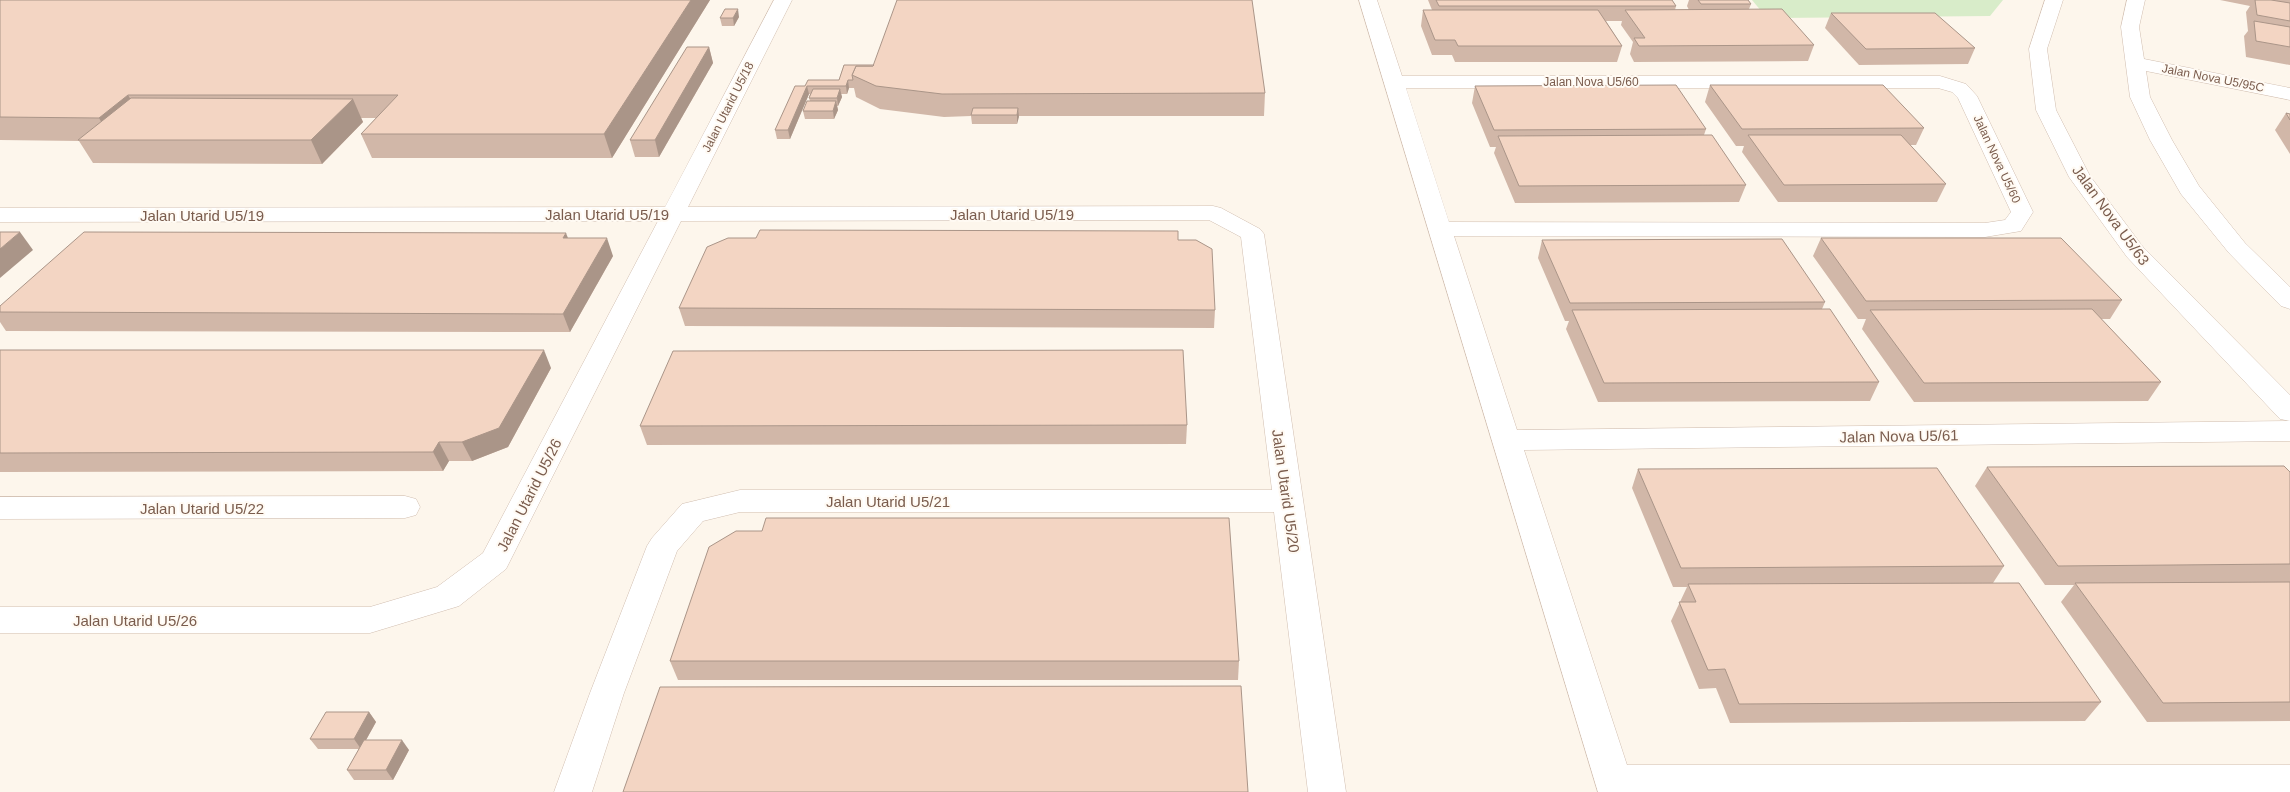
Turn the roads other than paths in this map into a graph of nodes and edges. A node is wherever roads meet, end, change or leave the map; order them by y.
1 (783, 0) edge
2 (1368, 0) edge
3 (2054, 0) edge
4 (2136, 0) edge
5 (2136, 63) junction
6 (1394, 82) junction
7 (2290, 94) edge
8 (1213, 213) joint
9 (673, 214) junction
10 (0, 215) edge
11 (1440, 229) junction
12 (2290, 301) edge
13 (2290, 412) edge
14 (2290, 431) edge
15 (1507, 440) junction
16 (1288, 502) junction
17 (405, 507) dead end
18 (0, 508) edge
19 (0, 620) edge
20 (2290, 781) edge
21 (1616, 786) edge
22 (573, 792) edge
23 (1328, 792) edge

1 - 9 street, Jalan Utarid U5/18
2 - 6 street
3 - 13 street, Jalan Nova U5/63
4 - 5 street
5 - 7 street, Jalan Nova U5/95C
5 - 12 street
6 - 11 street
6 - 11 street, Jalan Nova U5/60
8 - 9 street, Jalan Utarid U5/19
8 - 16 street, Jalan Utarid U5/20
9 - 10 street, Jalan Utarid U5/19
9 - 19 street, Jalan Utarid U5/26
11 - 15 street
14 - 15 street, Jalan Nova U5/61
15 - 21 street
16 - 22 street, Jalan Utarid U5/21
16 - 23 street, Jalan Utarid U5/20
17 - 18 street, Jalan Utarid U5/22
20 - 21 street

